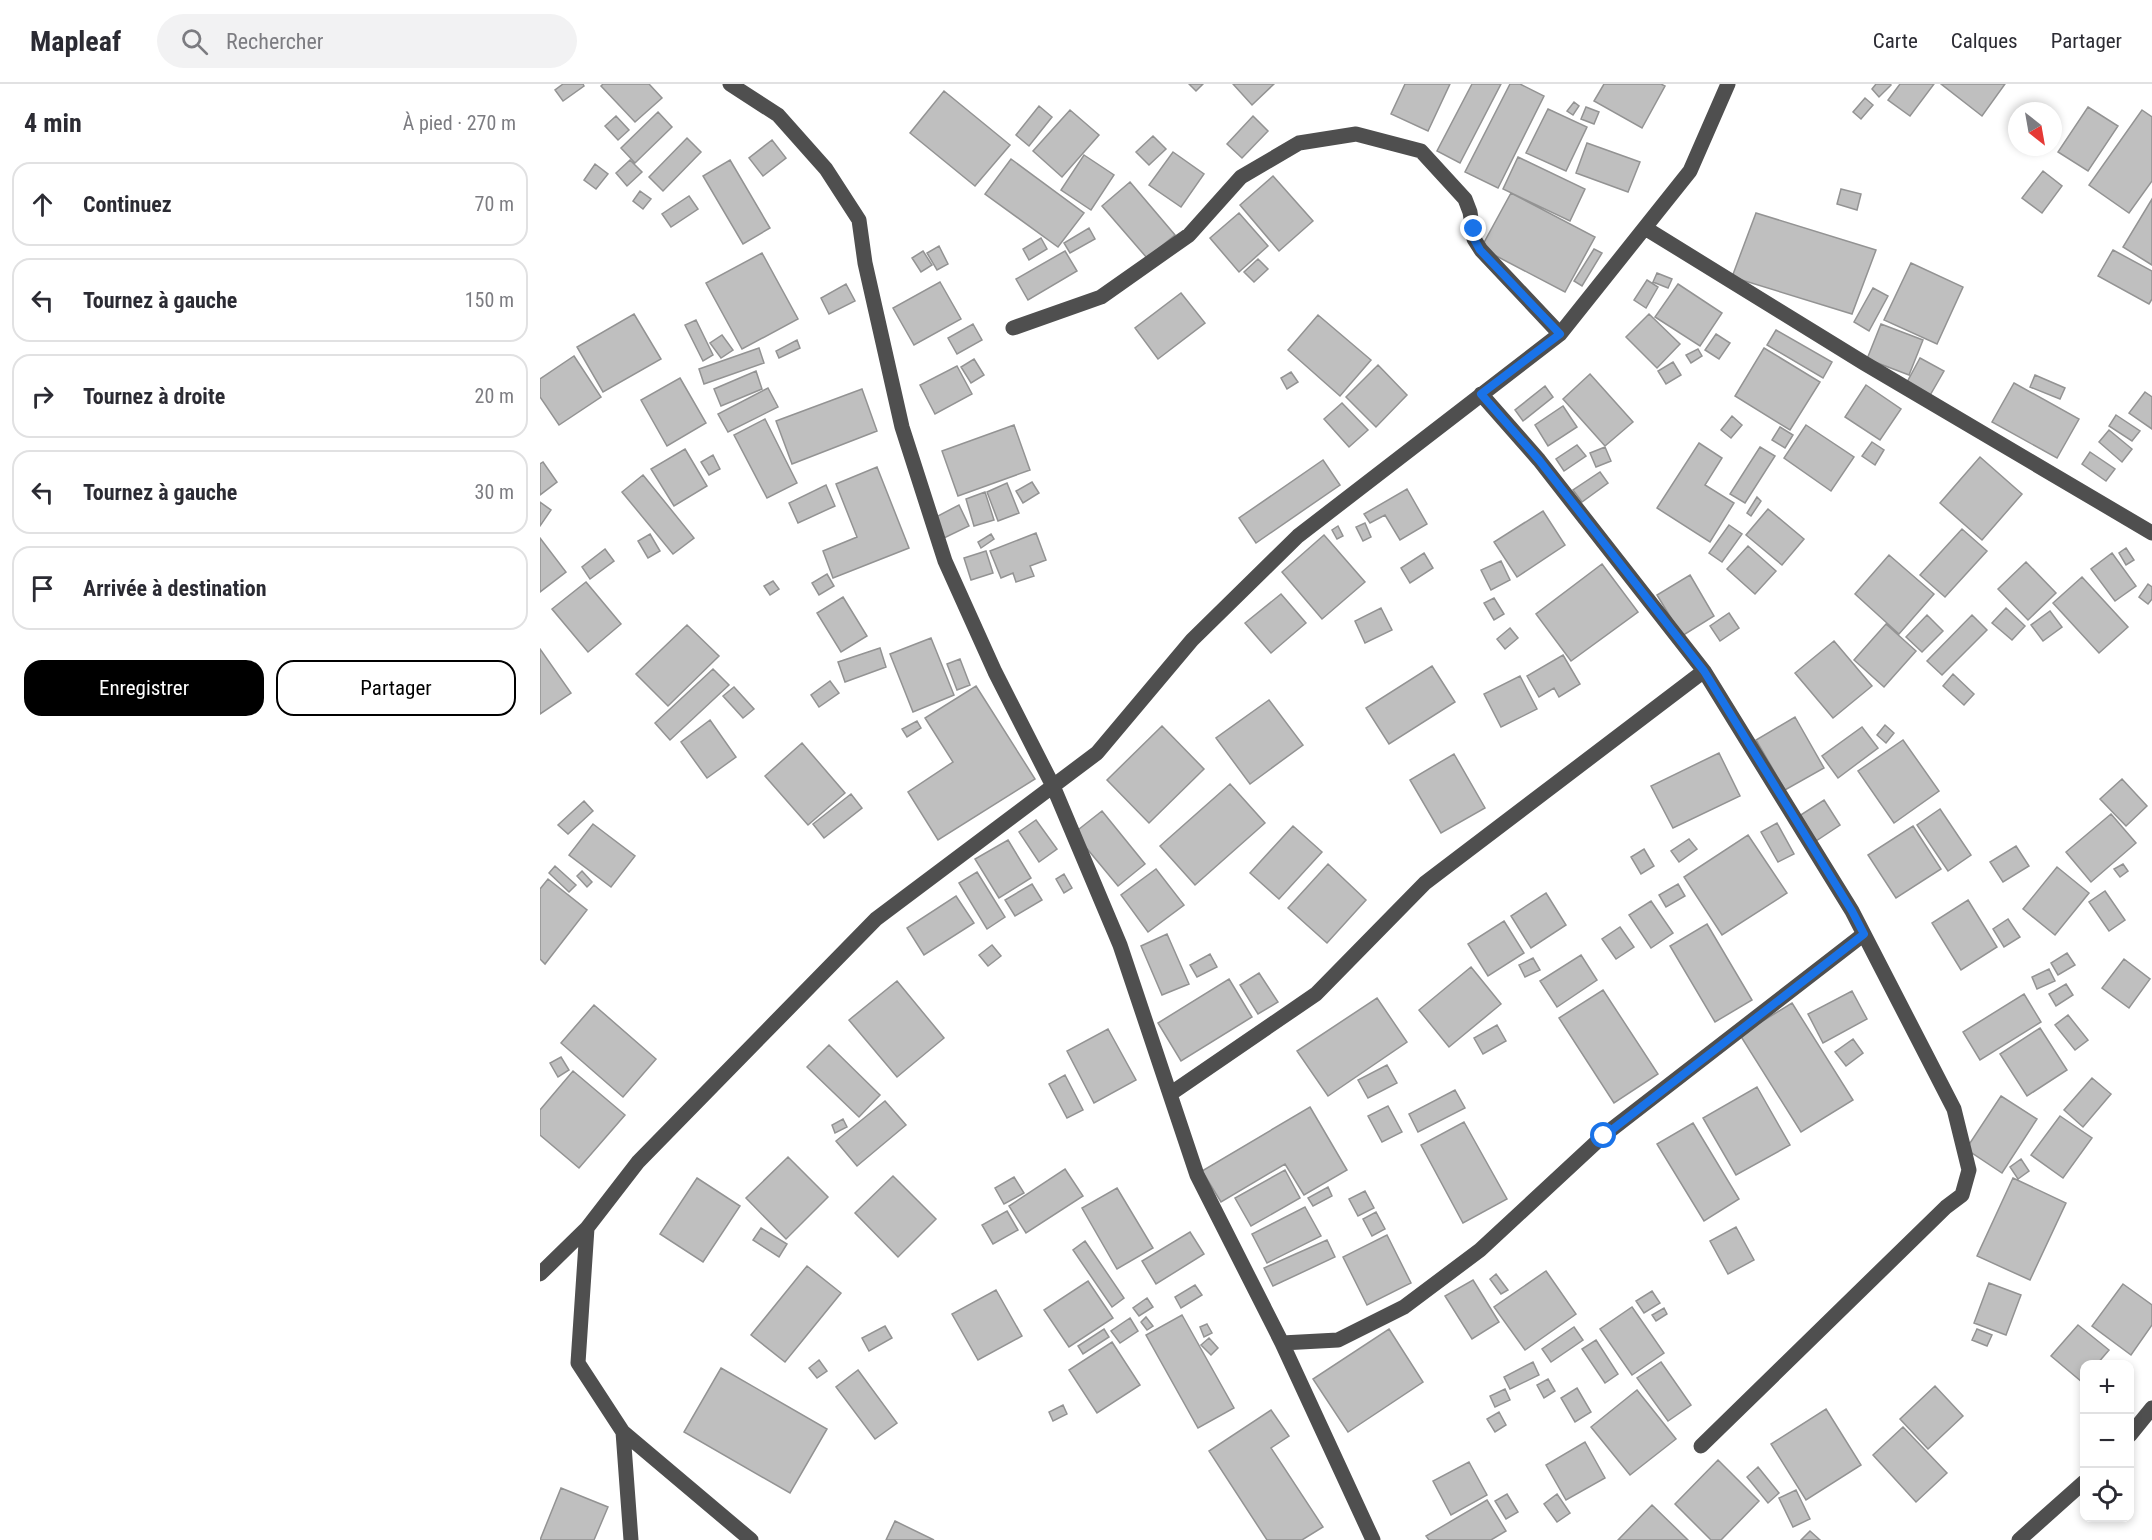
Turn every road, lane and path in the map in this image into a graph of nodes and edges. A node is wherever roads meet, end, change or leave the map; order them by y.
1 (730, 84) edge
2 (1728, 84) edge
3 (1645, 228) junction
4 (1013, 328) dead end
5 (1560, 334) junction
6 (1481, 394) junction
7 (2152, 533) edge
8 (1704, 671) junction
9 (1053, 786) junction
10 (1864, 934) junction
11 (1170, 1094) junction
12 (587, 1228) junction
13 (540, 1274) edge
14 (1282, 1343) junction
15 (2152, 1408) edge
16 (2134, 1430) edge
17 (623, 1432) junction
18 (1701, 1446) dead end
19 (2080, 1486) edge
20 (630, 1540) edge
21 (751, 1540) edge
22 (1372, 1540) edge
23 (2019, 1540) edge

1 - 9 street
2 - 3 street
3 - 5 street
3 - 7 street
4 - 5 street
5 - 6 street
6 - 8 street
6 - 9 street
8 - 10 street
8 - 11 street
9 - 11 street
9 - 12 street
10 - 14 street
10 - 18 street
11 - 14 street
12 - 13 street
12 - 17 street
14 - 22 street
15 - 16 street
17 - 20 street
17 - 21 street
19 - 23 street

